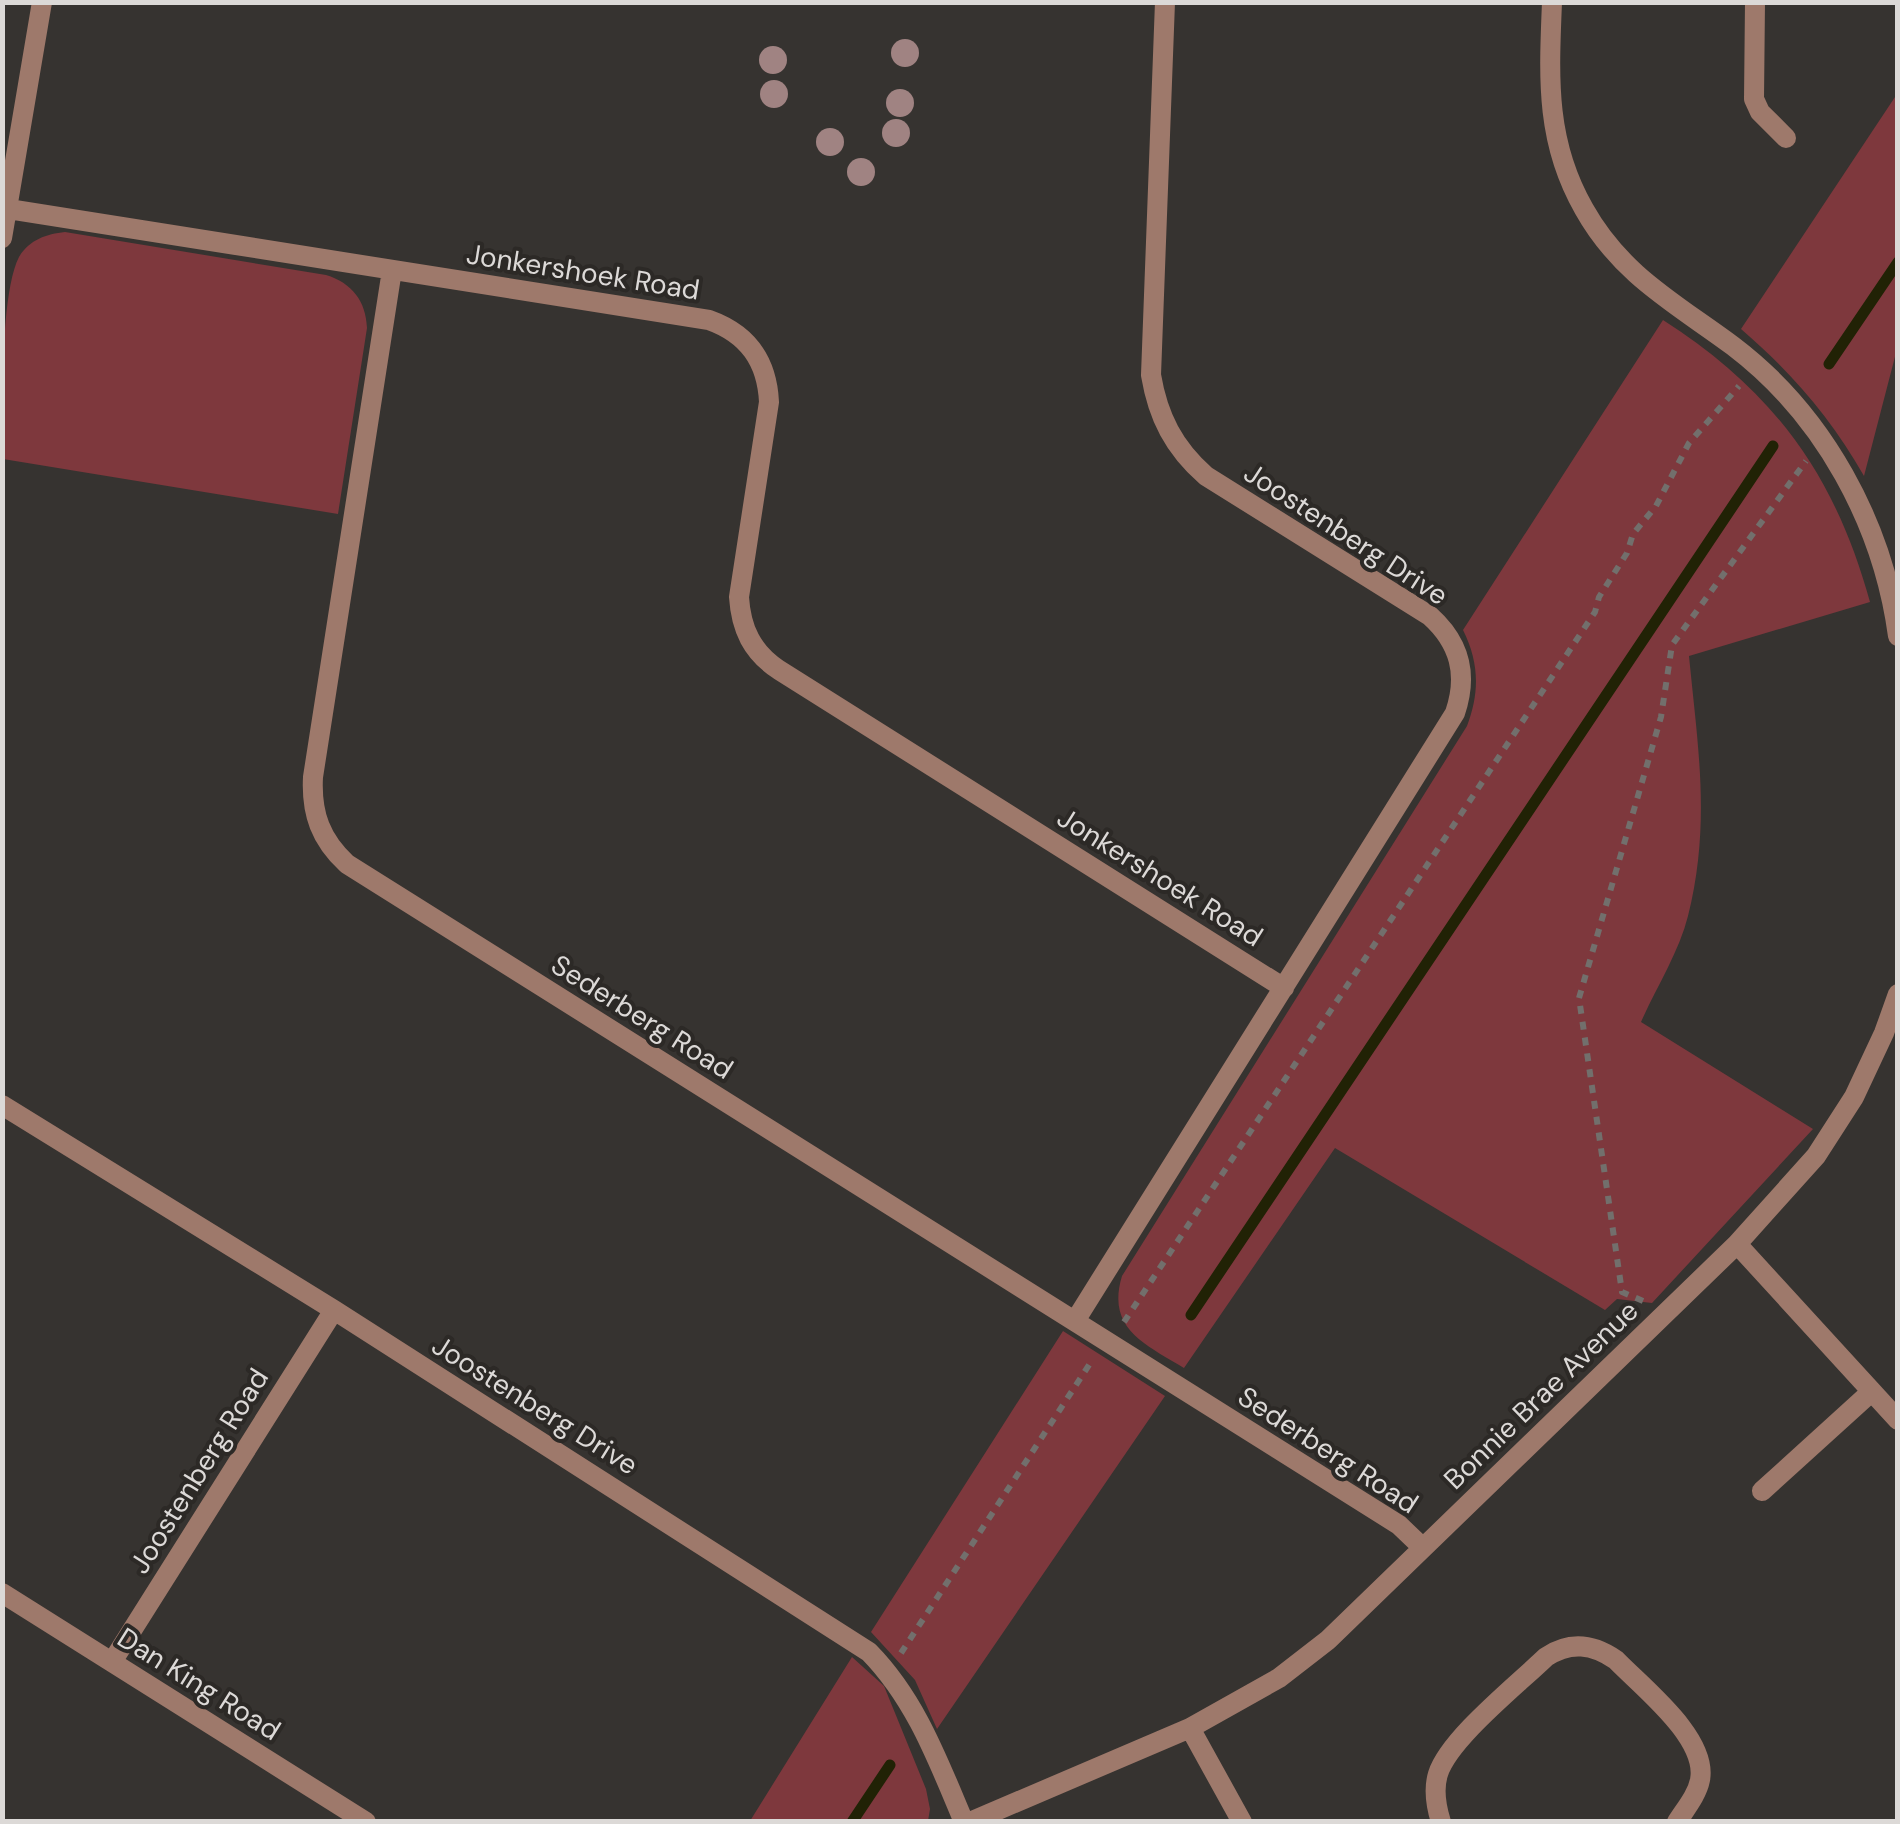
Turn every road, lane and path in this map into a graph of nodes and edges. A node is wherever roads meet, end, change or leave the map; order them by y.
1 (42, 2) edge
2 (1165, 2) edge
3 (1552, 2) edge
4 (1755, 2) edge
5 (1786, 138) dead end
6 (5, 208) edge
7 (2, 238) edge
8 (392, 270) junction
9 (1755, 366) junction
10 (1823, 440) junction
11 (1898, 636) edge
12 (1284, 988) junction
13 (1898, 994) edge
14 (2, 1105) edge
15 (1737, 1244) junction
16 (334, 1310) junction
17 (1667, 1312) junction
18 (1075, 1321) junction
19 (1110, 1343) junction
20 (1870, 1392) junction
21 (1898, 1420) edge
22 (1762, 1491) dead end
23 (1422, 1547) junction
24 (2, 1593) edge
25 (112, 1662) junction
26 (888, 1673) junction
27 (1190, 1728) junction
28 (366, 1822) edge
29 (967, 1822) edge
30 (1242, 1822) edge
31 (1441, 1822) edge
32 (1678, 1822) edge

1 - 6 street
2 - 12 street, Joostenberg Drive
3 - 9 street
4 - 5 street
6 - 7 street
6 - 8 street, Jonkershoek Road
8 - 12 street, Jonkershoek Road
8 - 18 street, Sederberg Road
9 - 10 street
9 - 19 path
10 - 11 street
10 - 17 path
12 - 18 street, Joostenberg Drive
13 - 15 street, Bonnie Brae Avenue
14 - 16 street, Joostenberg Drive
15 - 17 street, Bonnie Brae Avenue
15 - 20 street
16 - 25 street, Joostenberg Road
16 - 26 street, Joostenberg Drive
17 - 23 street, Bonnie Brae Avenue
18 - 19 street, Sederberg Road
19 - 23 street, Sederberg Road
19 - 26 path
20 - 21 street
20 - 22 street
23 - 27 street, Bonnie Brae Avenue
24 - 25 street, Dan King Road
25 - 28 street, Dan King Road
26 - 29 street, Joostenberg Drive
27 - 29 street, Bonnie Brae Avenue
27 - 30 street
31 - 32 street

